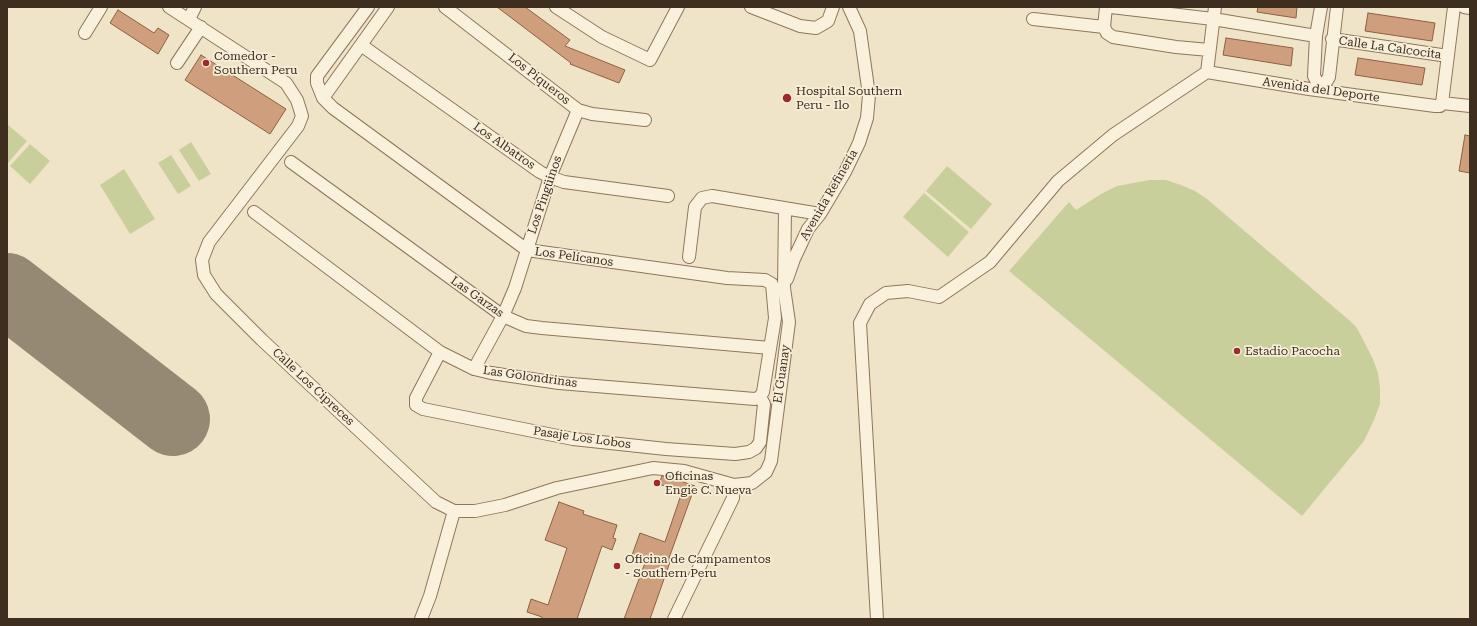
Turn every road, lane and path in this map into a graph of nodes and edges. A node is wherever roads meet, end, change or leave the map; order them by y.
1 (101, 7) edge
2 (169, 7) edge
3 (194, 7) edge
4 (368, 7) edge
5 (388, 7) edge
6 (445, 7) edge
7 (556, 7) edge
8 (678, 7) edge
9 (751, 7) edge
10 (834, 7) edge
11 (850, 7) edge
12 (1106, 7) edge
13 (1111, 7) edge
14 (1215, 7) edge
15 (1321, 7) edge
16 (1337, 7) edge
17 (1454, 7) edge
18 (1464, 7) edge
19 (1470, 8) edge
20 (189, 19) junction
21 (1033, 19) dead end
22 (1213, 19) junction
23 (201, 27) junction
24 (1104, 27) junction
25 (85, 33) dead end
26 (1316, 36) junction
27 (1332, 40) junction
28 (361, 45) junction
29 (1209, 50) junction
30 (1448, 56) junction
31 (177, 63) dead end
32 (1207, 72) junction
33 (1321, 90) junction
34 (323, 98) junction
35 (1439, 105) junction
36 (1470, 106) edge
37 (578, 110) junction
38 (645, 120) dead end
39 (291, 162) dead end
40 (550, 177) junction
41 (668, 196) dead end
42 (785, 209) junction
43 (254, 212) dead end
44 (820, 214) junction
45 (526, 250) junction
46 (689, 257) dead end
47 (784, 288) junction
48 (503, 316) junction
49 (770, 348) junction
50 (440, 352) junction
51 (474, 368) junction
52 (760, 397) junction
53 (771, 461) joint
54 (734, 485) junction
55 (454, 511) junction
56 (421, 619) edge
57 (674, 619) edge
58 (876, 619) edge

1 - 25 street
2 - 20 street, Calle Los Cipreces
3 - 20 street
4 - 34 street
5 - 28 street
6 - 37 street, Los Piqueros
7 - 8 street
9 - 10 street
11 - 44 street, Avenida Refinería
12 - 24 street
13 - 22 street
14 - 22 street
15 - 26 street
16 - 27 street
17 - 30 street
18 - 19 street
20 - 23 street, Calle Los Cipreces
21 - 24 street
22 - 26 street
22 - 29 street
23 - 31 street
23 - 55 street, Calle Los Cipreces
24 - 29 street
26 - 33 street
27 - 30 street, Calle La Calcocita
27 - 33 street
28 - 34 street
28 - 40 street, Los Albatros
29 - 32 street
30 - 35 street
32 - 33 street, Avenida del Deporte
32 - 58 street
33 - 35 street, Avenida del Deporte
34 - 45 street, Los Pelícanos
35 - 36 street, Avenida del Deporte
37 - 38 street, Los Piqueros
37 - 40 street, Los Pingüinos
39 - 48 street, Las Garzas
40 - 41 street, Los Albatros
40 - 45 street, Los Pingüinos
42 - 44 street
42 - 46 street
42 - 47 street, El Guanay
43 - 50 street, Las Golondrinas
44 - 47 street, Avenida Refinería
45 - 48 street, Los Pingüinos
45 - 49 street, Los Pelícanos
47 - 53 street, El Guanay
48 - 49 street, Las Garzas
48 - 51 street, Los Pingüinos
49 - 52 street, Los Pelícanos
50 - 51 street, Las Golondrinas
50 - 52 street, Pasaje Los Lobos
51 - 52 street, Las Golondrinas
53 - 54 street, Calle Los Cipreces
54 - 55 street, Calle Los Cipreces
54 - 57 street
55 - 56 street

